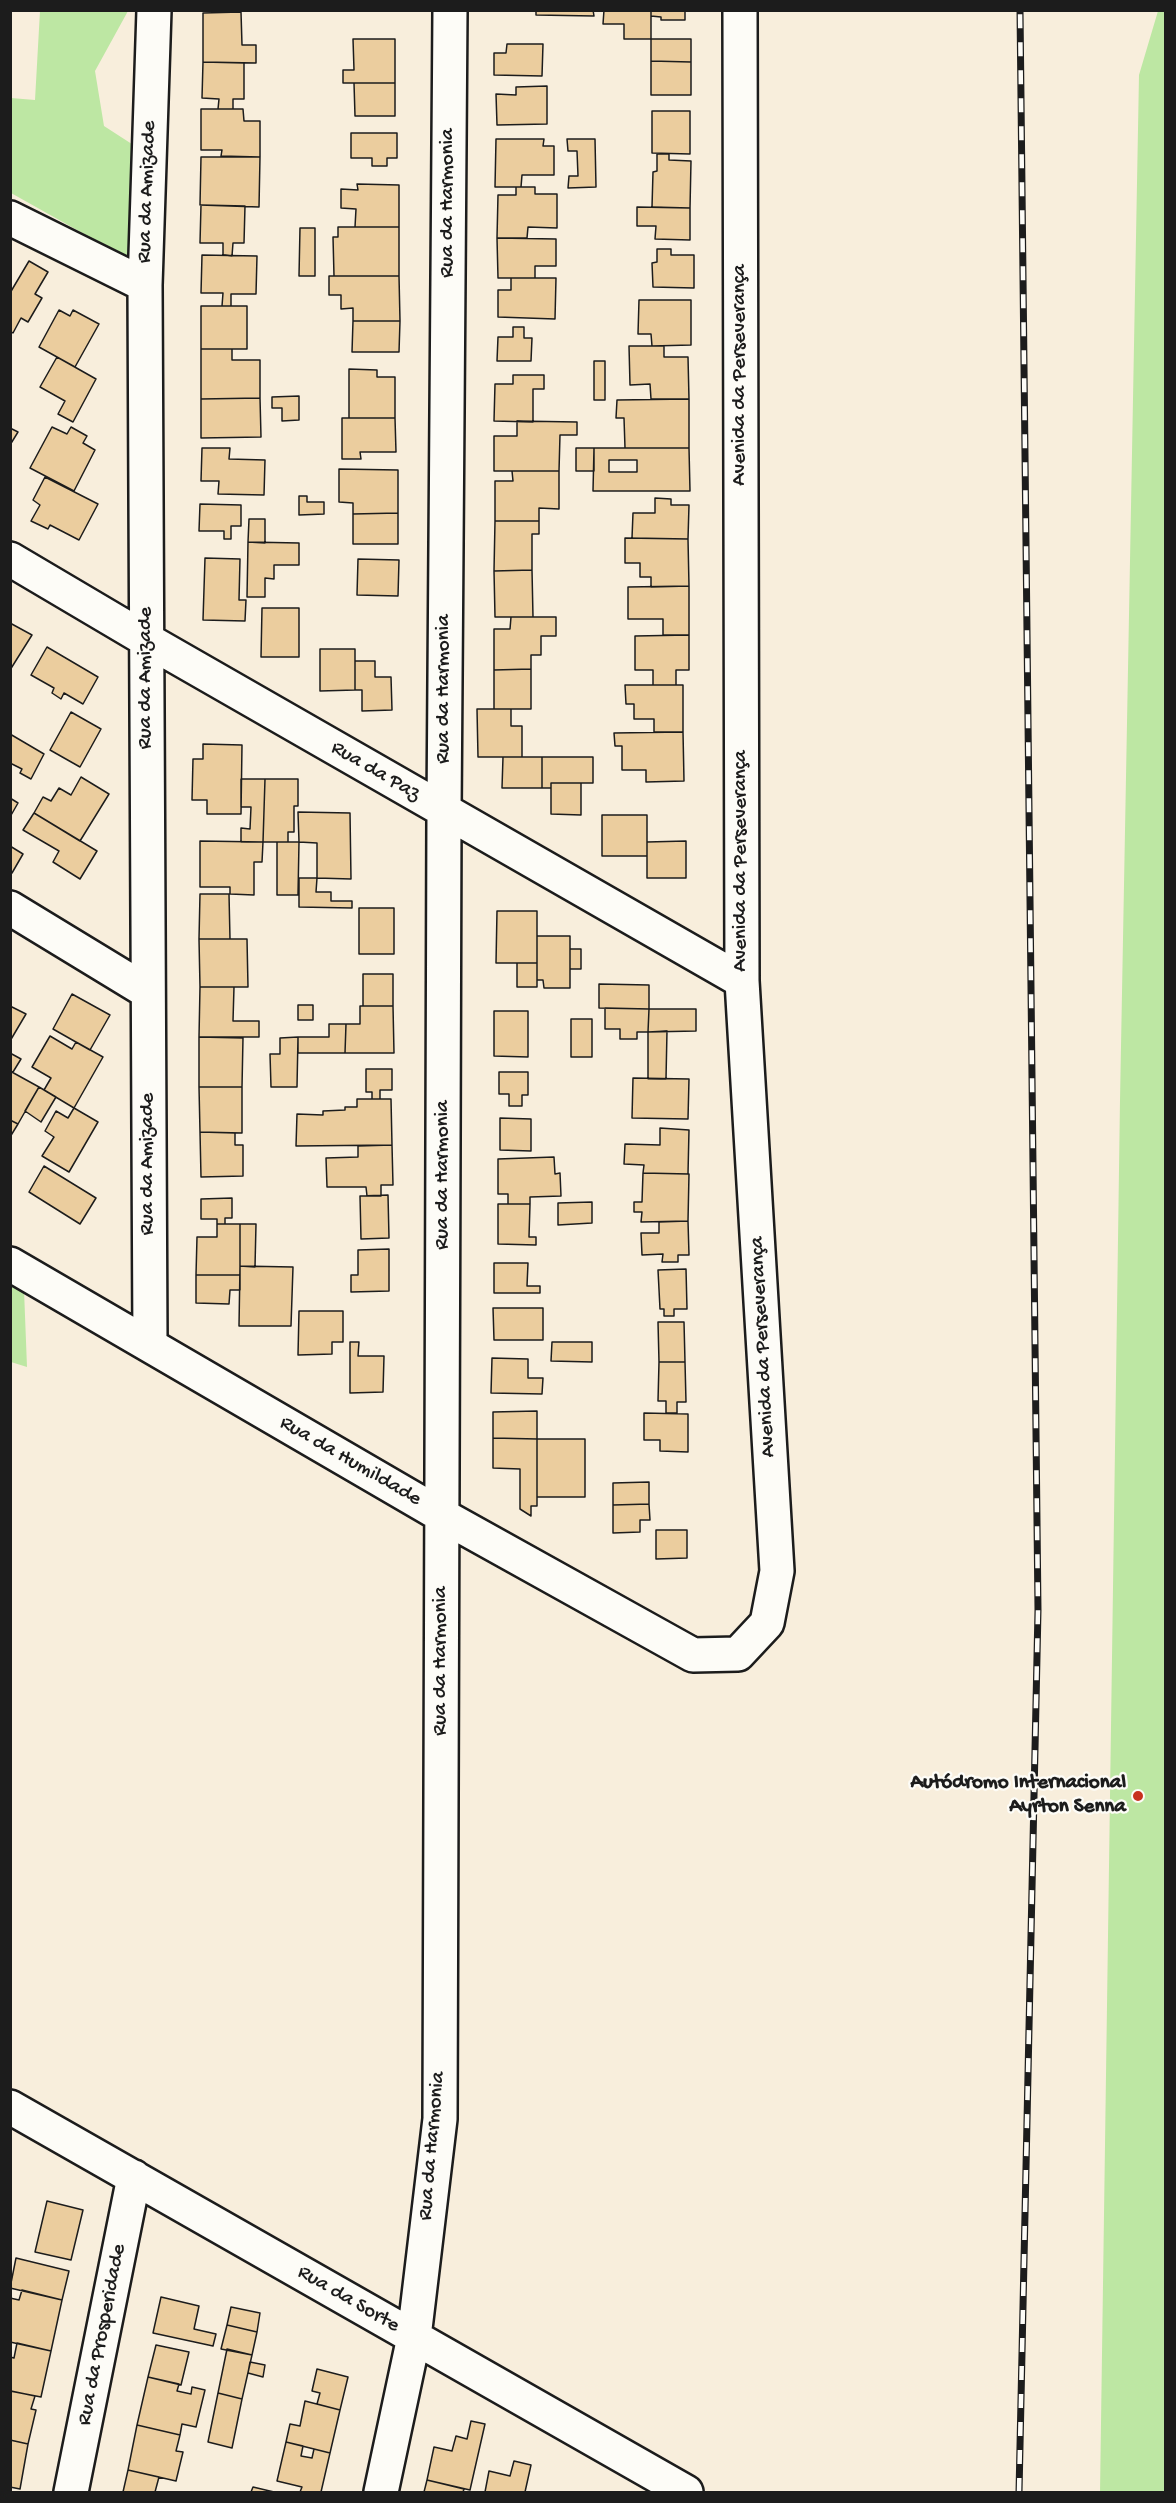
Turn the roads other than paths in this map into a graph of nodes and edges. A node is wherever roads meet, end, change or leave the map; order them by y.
1 (154, 10) edge
2 (450, 10) edge
3 (741, 10) edge
4 (10, 218) edge
5 (145, 285) junction
6 (10, 559) edge
7 (147, 640) junction
8 (444, 812) junction
9 (10, 908) edge
10 (742, 981) junction
11 (148, 992) junction
12 (10, 1264) edge
13 (150, 1345) junction
14 (443, 1516) junction
15 (693, 1655) joint
16 (10, 2107) edge
17 (134, 2177) junction
18 (414, 2337) junction
19 (71, 2493) edge
20 (381, 2493) edge
21 (686, 2493) edge

1 - 5 street, Rua da Amizade
2 - 8 street, Rua da Harmonia
3 - 10 street, Avenida da Perseverança
4 - 5 street
5 - 7 street, Rua da Amizade
6 - 7 street, Rua da Paz
7 - 8 street, Rua da Paz
7 - 11 street, Rua da Amizade
8 - 10 street, Rua da Paz
8 - 14 street, Rua da Harmonia
9 - 11 street
10 - 15 street, Avenida da Perseverança
11 - 13 street, Rua da Amizade
12 - 13 street, Rua da Humildade
13 - 14 street, Rua da Humildade
14 - 15 street, Rua da Humildade
14 - 18 street, Rua da Harmonia
16 - 17 street, Rua da Sorte
17 - 18 street, Rua da Sorte
17 - 19 street, Rua da Prosperidade
18 - 20 street, Rua da Harmonia
18 - 21 street, Rua da Sorte

